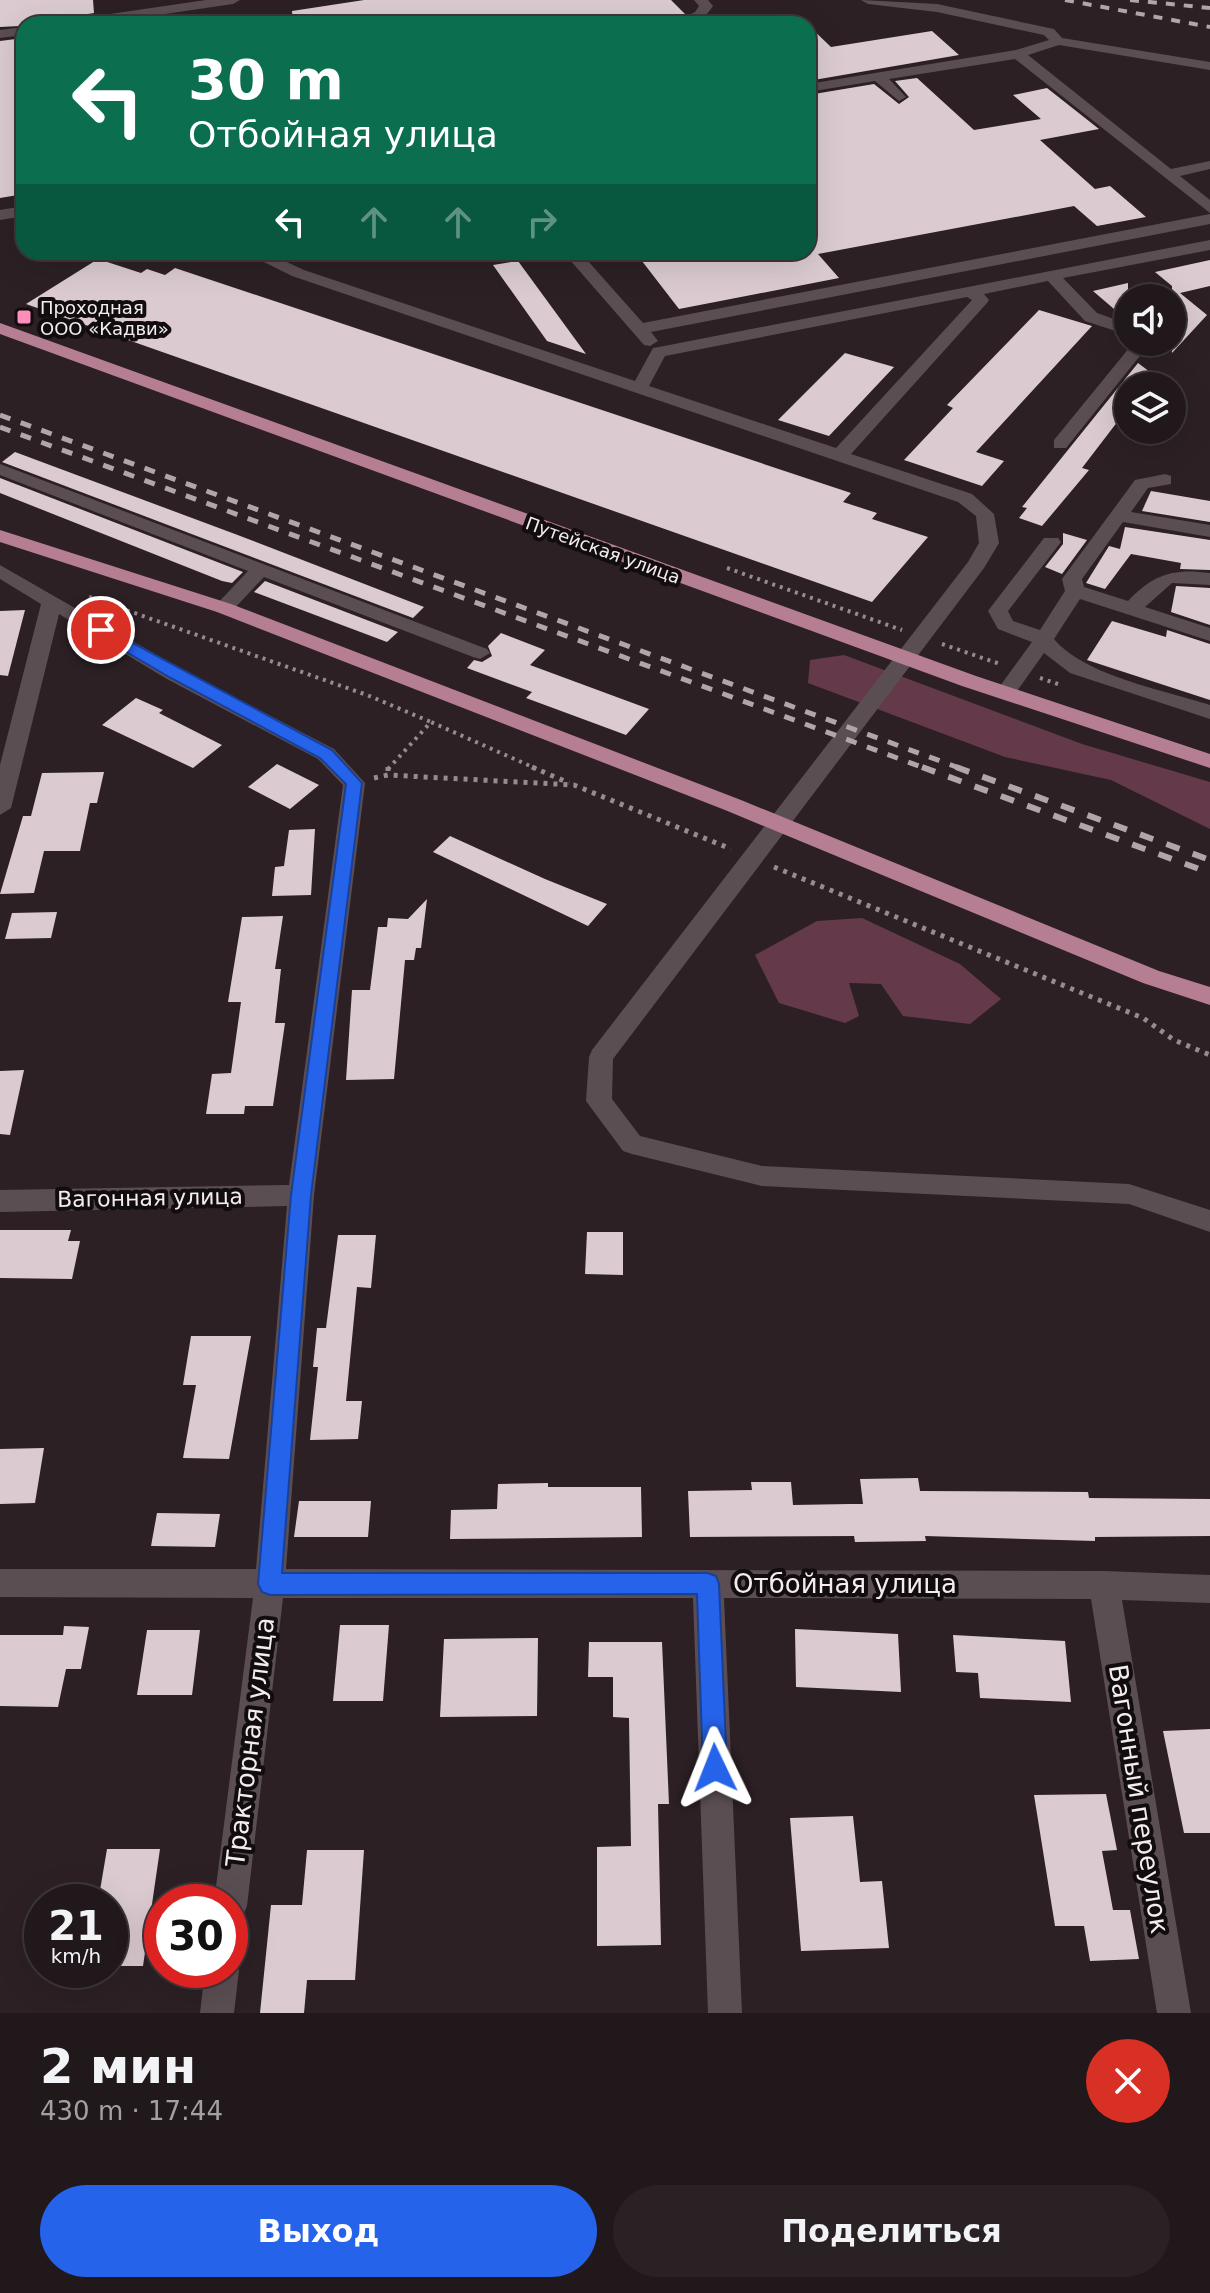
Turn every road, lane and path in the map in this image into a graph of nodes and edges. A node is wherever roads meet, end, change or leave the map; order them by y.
1 (233, 0) edge
2 (701, 0) edge
3 (868, 0) edge
4 (124, 16) edge
5 (698, 16) edge
6 (1058, 41) junction
7 (1018, 54) junction
8 (1210, 66) edge
9 (879, 77) junction
10 (816, 87) edge
11 (899, 97) dead end
12 (1210, 165) edge
13 (1168, 174) junction
14 (1210, 208) edge
15 (1210, 219) edge
16 (1210, 245) edge
17 (270, 260) edge
18 (578, 260) edge
19 (1051, 275) junction
20 (969, 290) junction
21 (1114, 325) edge
22 (0, 328) edge
23 (639, 329) junction
24 (659, 352) junction
25 (1132, 356) edge
26 (639, 389) junction
27 (1060, 444) dead end
28 (839, 456) junction
29 (0, 469) edge
30 (1165, 480) dead end
31 (1118, 516) junction
32 (1210, 531) edge
33 (0, 536) edge
34 (1051, 542) dead end
35 (261, 569) junction
36 (0, 571) edge
37 (1210, 579) edge
38 (1075, 591) junction
39 (89, 597) dead end
40 (52, 601) junction
41 (224, 608) junction
42 (1132, 609) junction
43 (1210, 635) edge
44 (1044, 639) junction
45 (480, 653) dead end
46 (1005, 693) junction
47 (1210, 712) edge
48 (431, 722) junction
49 (1210, 761) edge
50 (388, 775) junction
51 (354, 783) junction
52 (574, 785) junction
53 (0, 808) edge
54 (734, 851) dead end
55 (763, 862) dead end
56 (1210, 996) edge
57 (1210, 1055) edge
58 (301, 1195) junction
59 (0, 1201) edge
60 (1210, 1221) edge
61 (0, 1583) edge
62 (270, 1584) junction
63 (708, 1584) junction
64 (1104, 1585) junction
65 (1210, 1589) edge
66 (233, 1884) edge
67 (220, 1988) edge
68 (217, 2013) edge
69 (725, 2013) edge
70 (1174, 2013) edge

1 - 4 street
2 - 5 street
3 - 6 street
6 - 7 street
6 - 8 street
7 - 9 street
7 - 13 street
9 - 10 street
9 - 11 street
12 - 13 street
13 - 14 street
15 - 23 street
16 - 19 street
17 - 26 street
18 - 23 street
19 - 20 street
19 - 21 street
20 - 24 street
20 - 28 street
22 - 46 main road, Путейская улица
23 - 24 street
24 - 26 street
25 - 27 street
26 - 28 street
28 - 60 street
29 - 35 street
30 - 31 street
31 - 32 street
31 - 38 street
33 - 41 main road
34 - 44 street
35 - 41 street
35 - 45 street
36 - 40 street
37 - 42 street
38 - 42 street
38 - 44 street
39 - 48 path
40 - 51 street
40 - 53 street
41 - 56 main road
42 - 43 street
44 - 46 street
44 - 47 street
46 - 49 main road, Путейская улица
48 - 50 path
48 - 52 path
50 - 51 path
50 - 52 path
51 - 58 street, Тракторная улица
52 - 54 path
55 - 57 path
58 - 59 street, Вагонная улица
58 - 62 street, Тракторная улица
61 - 62 street, Отбойная улица
62 - 63 street, Отбойная улица
62 - 66 street, Тракторная улица
63 - 64 street, Отбойная улица
63 - 69 street
64 - 65 street, Отбойная улица
64 - 70 street, Вагонный переулок
67 - 68 street

